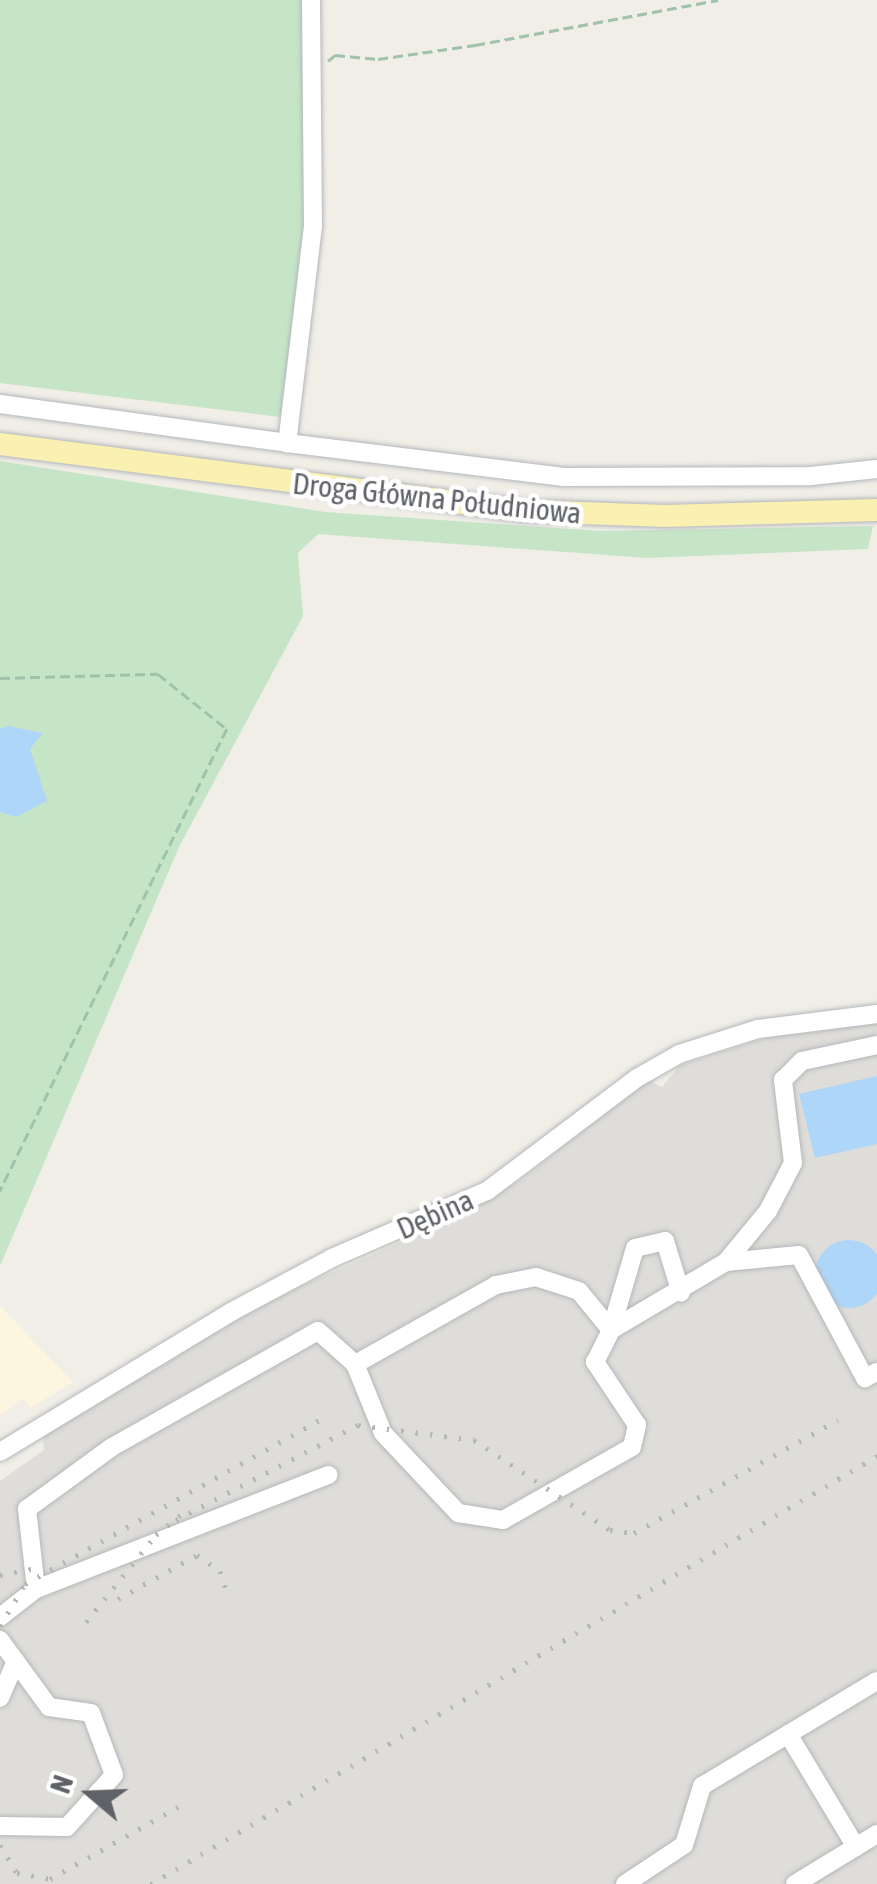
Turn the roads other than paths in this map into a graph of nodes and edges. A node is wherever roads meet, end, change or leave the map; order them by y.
1 (311, 0) edge
2 (0, 404) edge
3 (0, 444) edge
4 (287, 444) junction
5 (877, 469) edge
6 (877, 510) edge
7 (877, 1014) edge
8 (877, 1045) edge
9 (726, 1262) junction
10 (681, 1293) junction
11 (611, 1330) junction
12 (355, 1364) junction
13 (877, 1372) edge
14 (0, 1452) edge
15 (329, 1475) dead end
16 (36, 1588) junction
17 (0, 1617) edge
18 (0, 1640) edge
19 (16, 1661) junction
20 (877, 1681) edge
21 (0, 1698) edge
22 (788, 1734) junction
23 (0, 1826) edge
24 (877, 1834) edge
25 (856, 1846) junction
26 (625, 1884) edge
27 (795, 1884) edge

1 - 4 street
2 - 4 street
3 - 6 main road, Droga Główna Południowa
4 - 5 street
7 - 14 street, Dębina
8 - 9 street
9 - 10 street
9 - 13 street
10 - 11 street
10 - 11 street
11 - 12 street
11 - 12 street
12 - 16 street
15 - 16 street
16 - 17 street
18 - 19 street
19 - 21 street
19 - 23 street
20 - 22 street
22 - 25 street
22 - 26 street
24 - 25 street
25 - 27 street

